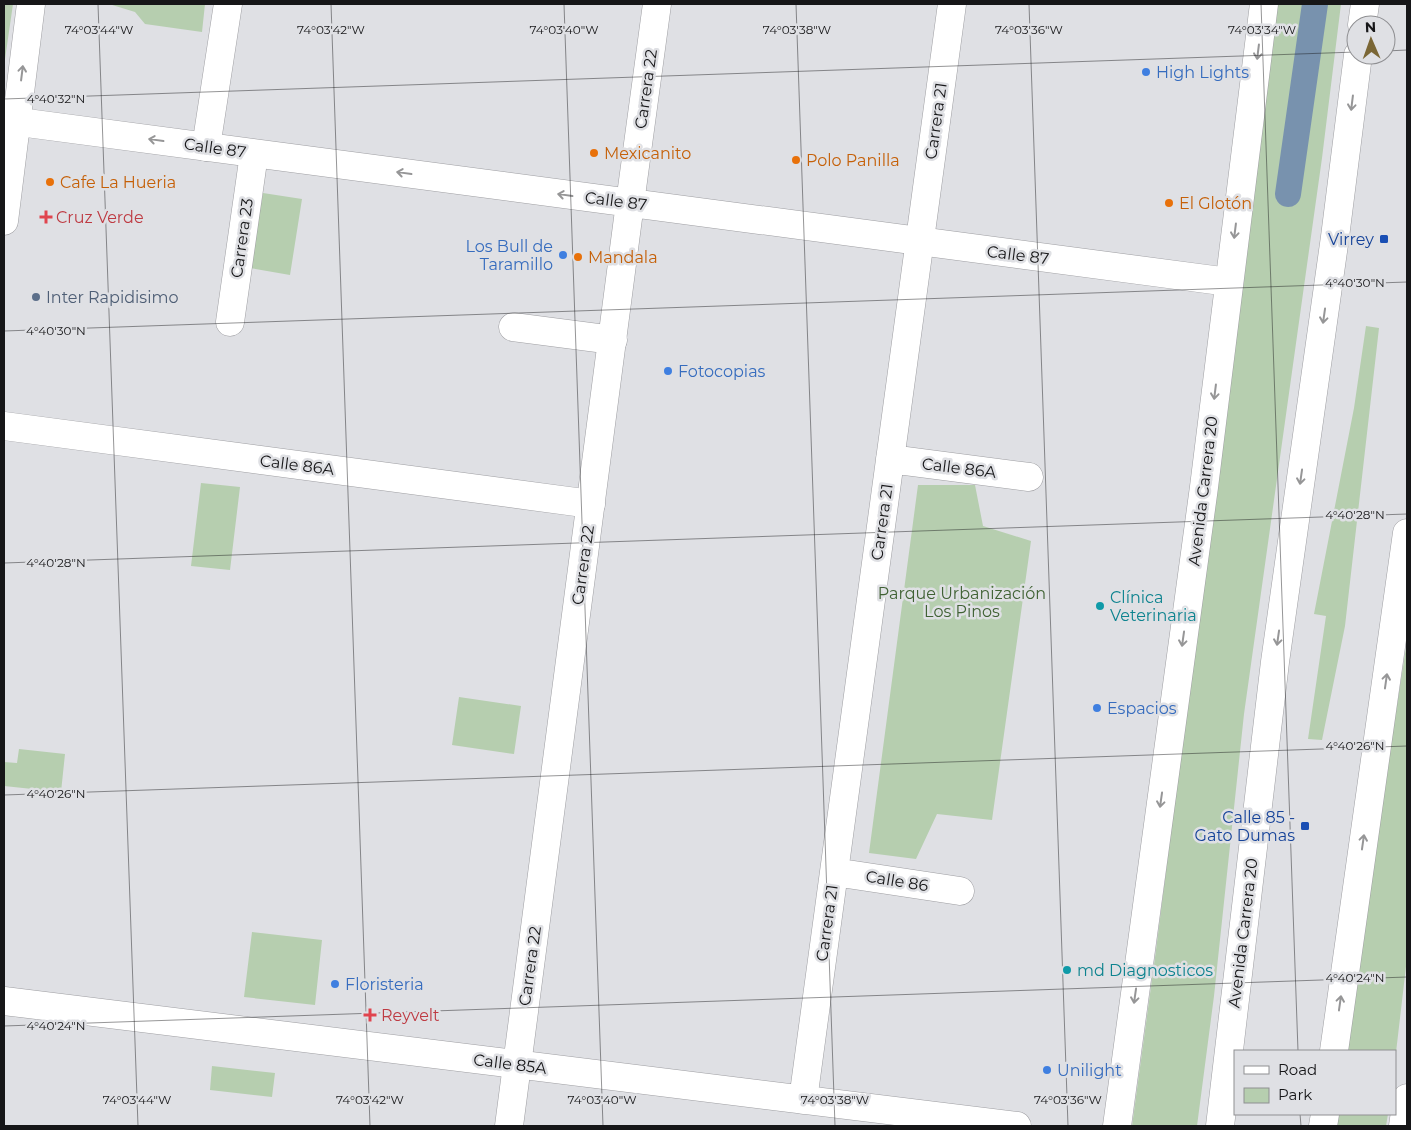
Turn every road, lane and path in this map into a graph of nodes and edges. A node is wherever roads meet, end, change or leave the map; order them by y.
1 (30, 4) edge
2 (228, 4) edge
3 (657, 4) edge
4 (952, 4) edge
5 (1264, 4) edge
6 (1357, 65) edge
7 (10, 121) edge
8 (206, 147) junction
9 (254, 154) junction
10 (630, 203) junction
11 (4, 220) edge
12 (920, 242) junction
13 (1229, 282) junction
14 (230, 322) dead end
15 (513, 327) dead end
16 (613, 340) junction
17 (4, 426) edge
18 (890, 458) junction
19 (1029, 477) dead end
20 (591, 504) junction
21 (1407, 533) edge
22 (834, 872) junction
23 (960, 891) dead end
24 (4, 1001) edge
25 (1334, 1050) edge
26 (517, 1065) junction
27 (1407, 1098) edge
28 (803, 1100) junction
29 (509, 1126) edge
30 (1017, 1126) edge
31 (1117, 1126) edge
32 (1220, 1126) edge
33 (1403, 1126) edge

7 -> 1 main road
2 - 8 main road
3 - 10 main road, Carrera 22
4 - 12 main road, Carrera 21
5 -> 13 main road, Avenida Carrera 20
6 -> 32 main road, Avenida Carrera 20
8 -> 7 main road, Calle 87
7 - 11 main road
8 - 9 main road, Calle 87
10 -> 9 main road, Calle 87
9 - 14 main road, Carrera 23
10 - 12 main road, Calle 87
10 - 16 main road, Carrera 22
12 - 13 main road, Calle 87
12 - 18 main road, Carrera 21
13 -> 31 main road, Avenida Carrera 20
15 - 16 main road
16 - 20 main road, Carrera 22
17 - 20 main road, Calle 86A
18 - 19 main road, Calle 86A
18 - 22 main road, Carrera 21
20 - 26 main road, Carrera 22
25 -> 21 main road
22 - 23 main road, Calle 86
22 - 28 main road, Carrera 21
24 - 26 main road, Calle 85A
26 - 28 main road, Calle 85A
26 - 29 main road, Carrera 22
27 - 33 main road
28 - 30 main road, Calle 85A

